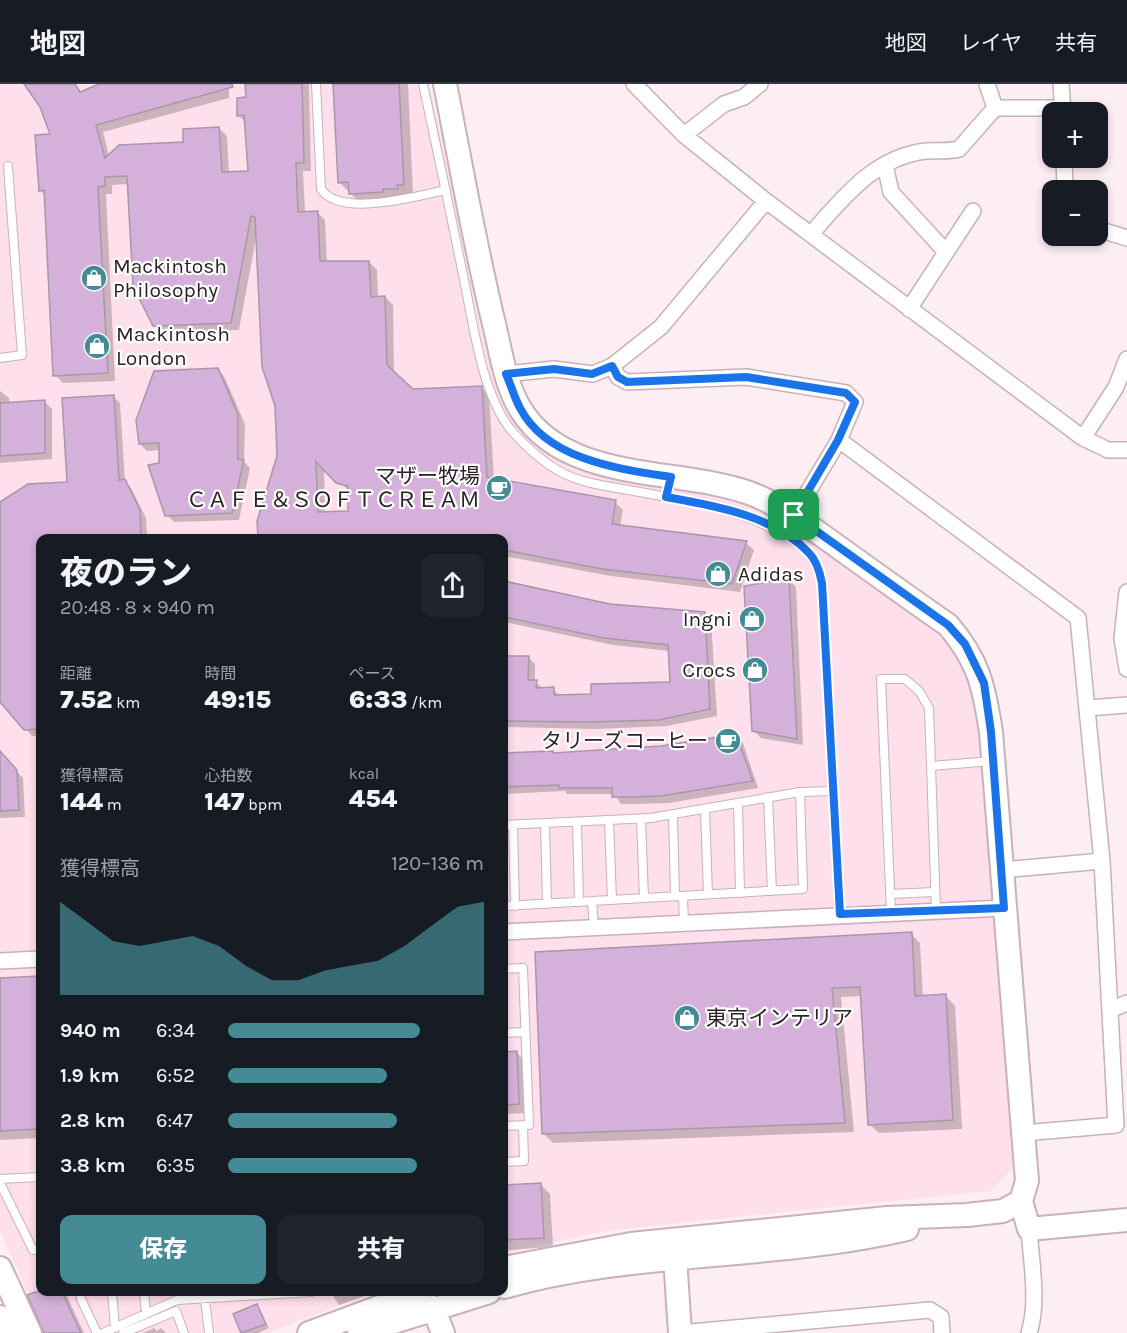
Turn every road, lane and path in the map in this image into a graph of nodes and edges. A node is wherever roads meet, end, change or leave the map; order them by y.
1 (316, 84) edge
2 (423, 84) edge
3 (445, 84) edge
4 (634, 84) edge
5 (760, 84) edge
6 (987, 84) edge
7 (1061, 84) edge
8 (1062, 102) edge
9 (996, 108) junction
10 (1042, 109) edge
11 (684, 135) junction
12 (885, 165) junction
13 (8, 166) dead end
14 (446, 190) junction
15 (766, 201) junction
16 (973, 210) dead end
17 (1108, 232) edge
18 (810, 234) junction
19 (1127, 238) edge
20 (946, 252) junction
21 (909, 309) junction
22 (0, 358) edge
23 (1127, 359) edge
24 (612, 366) junction
25 (506, 374) junction
26 (1083, 438) junction
27 (838, 440) junction
28 (1127, 450) edge
29 (669, 487) junction
30 (794, 515) junction
31 (1127, 592) edge
32 (1127, 669) edge
33 (1127, 705) edge
34 (1088, 708) junction
35 (993, 760) junction
36 (931, 766) junction
37 (834, 791) junction
38 (800, 792) junction
39 (768, 797) junction
40 (738, 803) junction
41 (705, 808) junction
42 (673, 814) junction
43 (641, 819) junction
44 (609, 820) junction
45 (577, 822) junction
46 (545, 823) junction
47 (508, 825) edge
48 (1102, 861) junction
49 (1001, 870) junction
50 (772, 891) junction
51 (740, 892) junction
52 (935, 892) junction
53 (708, 894) junction
54 (890, 894) junction
55 (679, 896) junction
56 (644, 898) junction
57 (612, 900) junction
58 (592, 901) junction
59 (579, 902) junction
60 (548, 904) junction
61 (508, 906) edge
62 (515, 906) junction
63 (1004, 908) junction
64 (936, 910) junction
65 (891, 912) junction
66 (840, 914) junction
67 (684, 923) junction
68 (594, 927) junction
69 (508, 932) edge
70 (36, 959) edge
71 (0, 961) edge
72 (508, 969) edge
73 (1127, 1003) edge
74 (1110, 1010) junction
75 (525, 1032) junction
76 (508, 1033) edge
77 (522, 1125) junction
78 (508, 1126) edge
79 (1024, 1133) junction
80 (508, 1162) edge
81 (36, 1177) edge
82 (0, 1181) edge
83 (1021, 1202) junction
84 (967, 1215) junction
85 (1127, 1220) edge
86 (1029, 1229) junction
87 (36, 1250) edge
88 (675, 1257) junction
89 (508, 1267) edge
90 (0, 1268) edge
91 (508, 1286) edge
92 (81, 1296) edge
93 (112, 1296) edge
94 (144, 1296) edge
95 (176, 1296) edge
96 (204, 1296) edge
97 (415, 1296) edge
98 (176, 1311) junction
99 (146, 1313) junction
100 (0, 1317) edge
101 (811, 1327) edge
102 (115, 1328) junction
103 (7, 1333) edge
104 (30, 1333) edge
105 (97, 1333) edge
106 (103, 1333) edge
107 (123, 1333) edge
108 (184, 1333) edge
109 (209, 1333) edge
110 (309, 1333) edge
111 (359, 1333) edge
112 (442, 1333) edge
113 (680, 1333) edge
114 (942, 1333) edge
115 (1029, 1333) edge

1 - 14 lane
2 - 14 lane
3 - 25 street
4 - 11 street
5 - 11 street
6 - 9 street
7 - 8 street
9 - 10 street
9 - 12 street
11 - 15 street
12 - 18 street
12 - 20 street
13 - 22 lane
14 - 29 lane
15 - 18 street
15 - 24 street
16 - 20 street
17 - 19 street
18 - 21 street
20 - 21 street
21 - 26 street
23 - 26 street
24 - 25 street
24 - 27 street
25 - 29 street
26 - 28 street
27 - 30 street
27 - 34 street
29 - 30 street
29 - 37 lane
30 - 35 street
31 - 32 street
33 - 34 street
34 - 48 street
35 - 36 lane
35 - 49 street
36 - 52 lane
36 - 54 lane
37 - 38 lane
37 - 66 lane
38 - 39 lane
38 - 50 lane
39 - 40 lane
39 - 50 lane
40 - 41 lane
40 - 51 lane
41 - 42 lane
41 - 53 lane
42 - 43 lane
42 - 55 lane
43 - 44 lane
43 - 56 lane
44 - 45 lane
44 - 57 lane
45 - 46 lane
45 - 59 lane
46 - 47 lane
46 - 60 lane
47 - 62 lane
48 - 49 street
48 - 74 street
49 - 63 street
50 - 51 lane
51 - 53 lane
52 - 54 lane
52 - 64 lane
53 - 55 lane
54 - 65 lane
55 - 56 lane
55 - 67 lane
56 - 57 lane
57 - 58 lane
58 - 59 lane
58 - 68 lane
59 - 60 lane
60 - 62 lane
61 - 62 lane
63 - 64 street
63 - 79 street
64 - 65 street
65 - 66 street
66 - 67 street
67 - 68 street
68 - 69 street
70 - 71 street
72 - 75 lane
73 - 74 street
74 - 79 street
75 - 76 lane
75 - 77 lane
77 - 78 lane
77 - 80 lane
79 - 83 street
81 - 82 lane
82 - 87 lane
83 - 84 street
83 - 86 street
84 - 88 street
84 - 89 street
85 - 86 street
86 - 115 street
88 - 91 street
88 - 113 street
90 - 104 street
92 - 105 lane
93 - 102 lane
94 - 99 lane
95 - 98 lane
95 - 99 lane
96 - 109 lane
97 - 110 street
97 - 111 street
97 - 112 street
98 - 107 lane
98 - 108 lane
99 - 102 lane
100 - 103 street
101 - 113 street
101 - 114 street
102 - 106 lane

